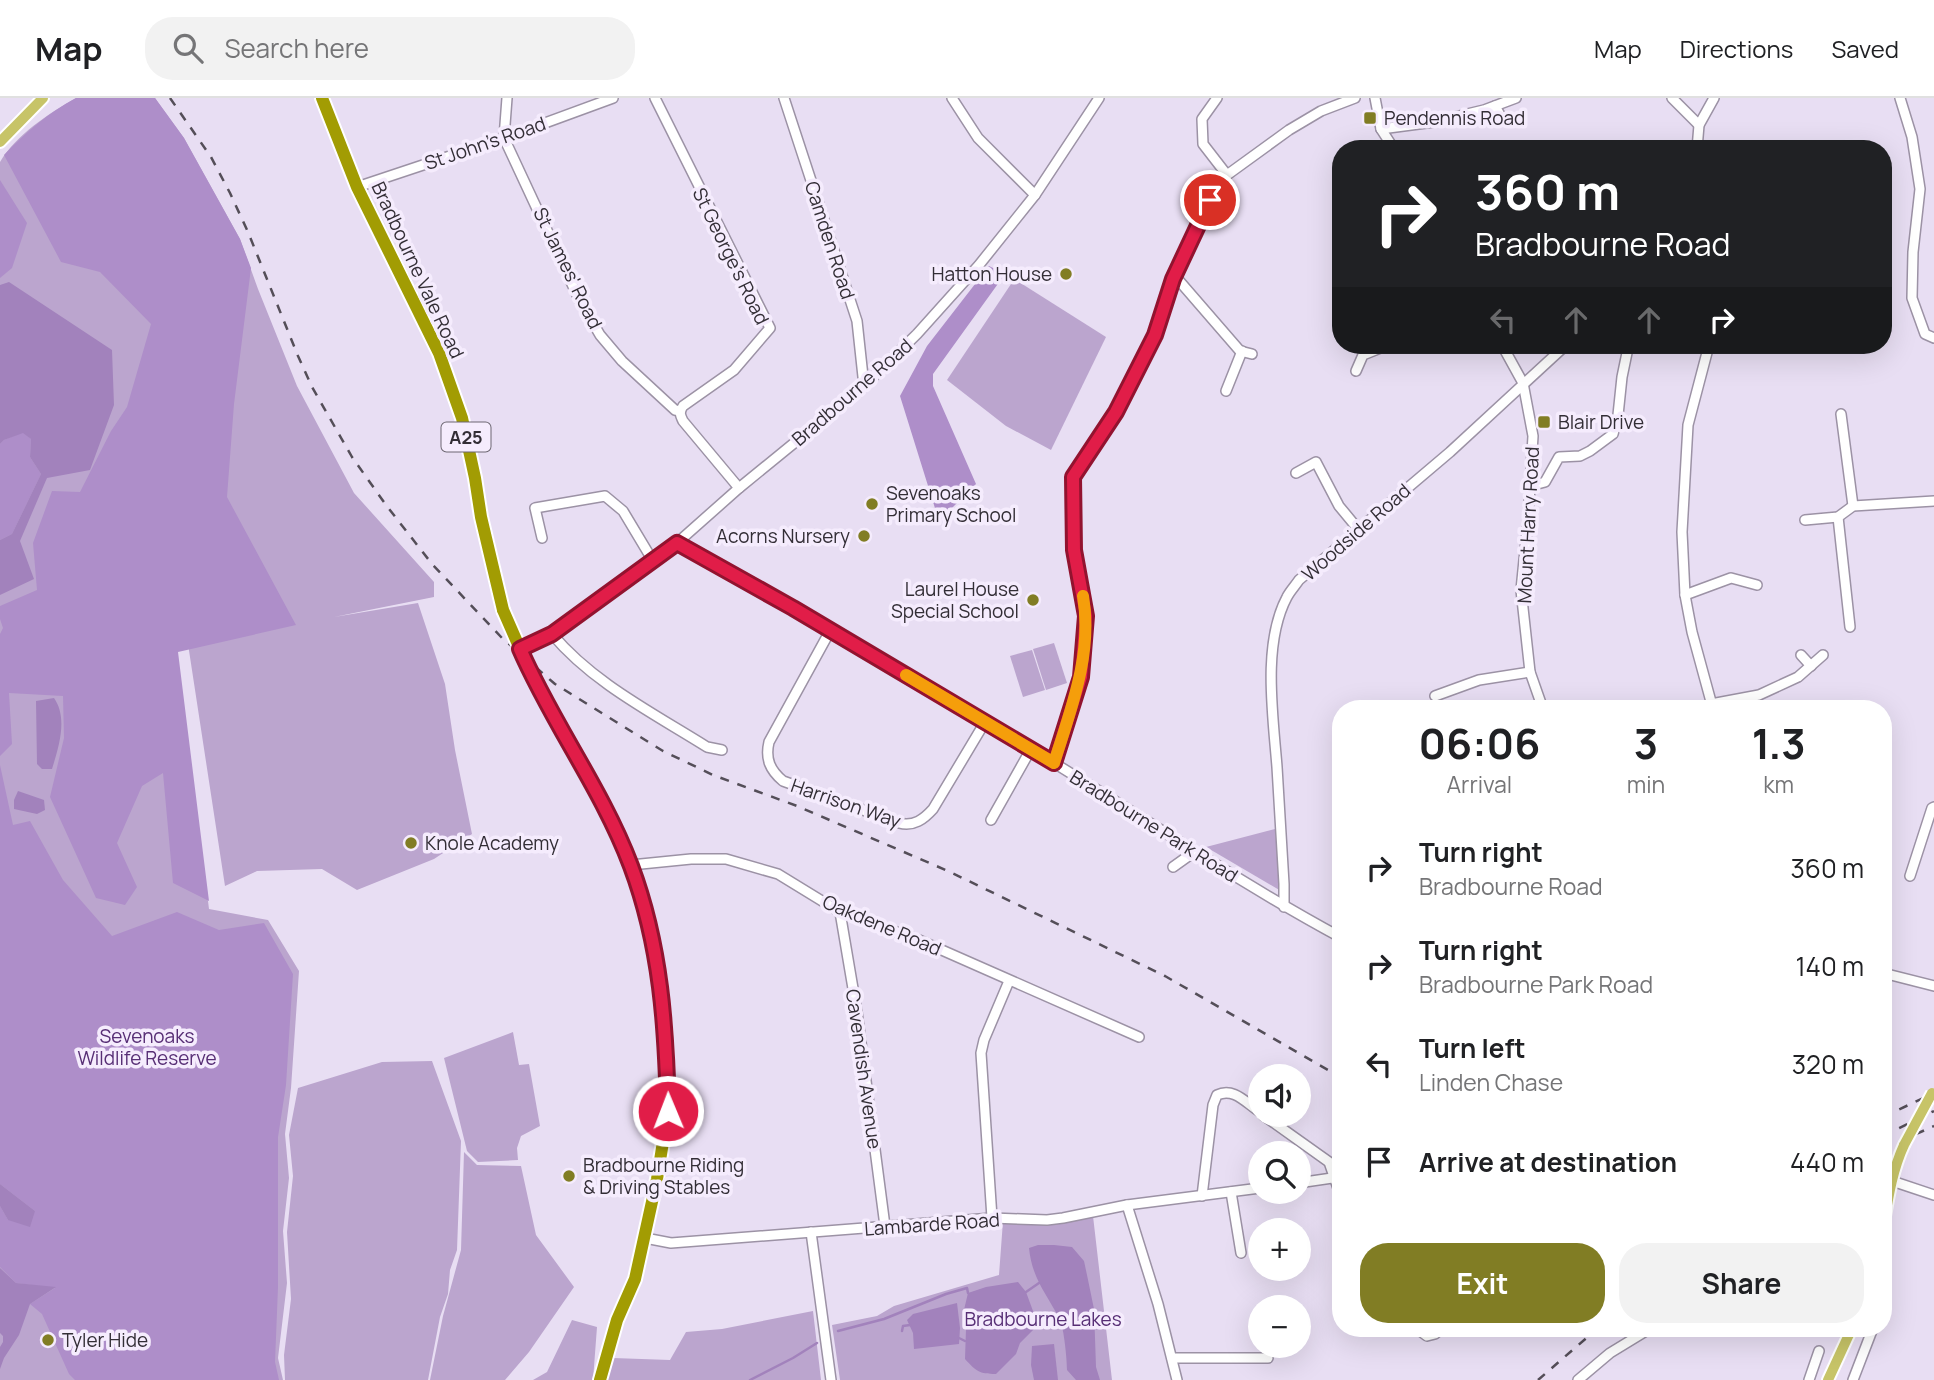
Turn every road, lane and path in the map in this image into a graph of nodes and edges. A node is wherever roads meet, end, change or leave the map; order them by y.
1 (43, 98) edge
2 (322, 98) edge
3 (507, 98) edge
4 (613, 98) edge
5 (654, 98) edge
6 (784, 98) edge
7 (952, 98) edge
8 (1217, 98) edge
9 (1355, 98) edge
10 (1375, 98) edge
11 (1516, 98) edge
12 (1672, 98) edge
13 (1714, 98) edge
14 (1900, 98) edge
15 (1093, 100) edge
16 (1494, 106) junction
17 (1500, 116) dead end
18 (1699, 125) junction
19 (1381, 129) junction
20 (2, 135) edge
21 (504, 138) junction
22 (1388, 140) edge
23 (1698, 140) edge
24 (1227, 175) junction
25 (357, 187) junction
26 (1035, 195) junction
27 (1175, 276) junction
28 (1934, 338) edge
29 (1366, 354) edge
30 (1507, 354) edge
31 (1556, 354) edge
32 (1627, 354) edge
33 (1707, 354) edge
34 (1356, 371) dead end
35 (1522, 383) junction
36 (864, 386) junction
37 (1226, 391) dead end
38 (680, 411) junction
39 (1841, 414) dead end
40 (1296, 472) dead end
41 (1530, 486) junction
42 (740, 488) junction
43 (1934, 501) edge
44 (1853, 506) junction
45 (1838, 517) junction
46 (1805, 520) dead end
47 (1358, 529) junction
48 (542, 538) dead end
49 (677, 543) junction
50 (653, 561) junction
51 (1757, 585) dead end
52 (1685, 595) junction
53 (1850, 627) dead end
54 (830, 631) junction
55 (552, 634) junction
56 (520, 649) junction
57 (1801, 654) dead end
58 (1823, 655) dead end
59 (1811, 666) junction
60 (1530, 672) junction
61 (1435, 696) dead end
62 (1540, 700) edge
63 (1710, 700) edge
64 (1738, 700) edge
65 (985, 722) junction
66 (1031, 749) junction
67 (722, 750) dead end
68 (1054, 763) junction
69 (1934, 807) edge
70 (991, 820) dead end
71 (1194, 852) junction
72 (631, 865) junction
73 (1173, 867) dead end
74 (1910, 876) dead end
75 (1284, 907) junction
76 (840, 912) junction
77 (1332, 933) edge
78 (1892, 975) edge
79 (1010, 981) junction
80 (1934, 986) edge
81 (1139, 1037) dead end
82 (1933, 1091) edge
83 (1248, 1104) edge
84 (1280, 1127) edge
85 (1332, 1168) edge
86 (1332, 1179) edge
87 (1311, 1181) edge
88 (1892, 1181) joint
89 (1248, 1190) edge
90 (1231, 1192) junction
91 (1934, 1195) edge
92 (1202, 1196) junction
93 (1127, 1205) junction
94 (992, 1218) junction
95 (885, 1226) junction
96 (811, 1232) junction
97 (645, 1238) junction
98 (1241, 1253) dead end
99 (1636, 1337) edge
100 (1848, 1337) edge
101 (1870, 1337) edge
102 (1819, 1351) dead end
103 (1172, 1358) junction
104 (1248, 1358) edge
105 (600, 1380) edge
106 (831, 1380) edge
107 (1177, 1380) edge
108 (1578, 1380) edge
109 (1810, 1380) edge
110 (1828, 1380) edge
111 (1853, 1380) edge

1 - 20 main road
2 - 25 highway, Bradbourne Vale Road / A25
3 - 21 street, St James' Road
4 - 21 street, St John's Road
5 - 38 street, St George's Road
6 - 36 street, Camden Road
7 - 26 street
8 - 24 street
9 - 24 street
10 - 19 street
11 - 16 street
12 - 18 street
13 - 18 street
14 - 28 street
15 - 26 street, Bradbourne Road
16 - 17 street
16 - 19 street
18 - 23 street
19 - 22 street
21 - 25 street, St John's Road
21 - 38 street, St James' Road
24 - 27 street
25 - 56 highway, Bradbourne Vale Road / A25, bridge
26 - 36 street, Bradbourne Road
27 - 37 street
27 - 68 street
29 - 34 street
30 - 35 street, Mount Harry Road
31 - 35 street, Woodside Road
32 - 41 street
33 - 52 street
35 - 41 street, Mount Harry Road
35 - 47 street, Woodside Road
36 - 42 street, Bradbourne Road
38 - 42 street
39 - 44 street
40 - 47 street
41 - 60 street, Mount Harry Road
42 - 49 street, Bradbourne Road
43 - 44 street
44 - 45 street
45 - 46 street
45 - 53 street
47 - 75 street, Woodside Road
48 - 50 street
49 - 50 street, Bradbourne Road
49 - 54 street, Bradbourne Park Road
50 - 55 street, Bradbourne Road
51 - 52 street
52 - 63 street
54 - 65 street, Bradbourne Park Road
54 - 65 street, Harrison Way
55 - 56 street, Bradbourne Road, bridge
55 - 67 street
56 - 72 highway, Bradbourne Vale Road / A25, bridge
57 - 59 street
58 - 59 street
59 - 64 street
60 - 61 street
60 - 62 street, Mount Harry Road
65 - 66 street, Bradbourne Park Road
66 - 68 street, Bradbourne Park Road
66 - 70 street
68 - 71 street, Bradbourne Park Road
69 - 74 street
71 - 73 street
71 - 75 street, Bradbourne Park Road
72 - 76 street, Oakdene Road
72 - 97 highway, Bradbourne Vale Road / A25
75 - 77 street, Bradbourne Park Road
76 - 79 street, Oakdene Road
76 - 95 street, Cavendish Avenue
78 - 80 street
79 - 81 street, Oakdene Road
79 - 94 street
82 - 88 main road, bridge
83 - 92 street
84 - 85 street
86 - 87 street
88 - 91 street
89 - 90 street, Lambarde Road
90 - 92 street, Lambarde Road
90 - 98 street
92 - 93 street, Lambarde Road
93 - 94 street, Lambarde Road
93 - 103 street
94 - 95 street, Lambarde Road
95 - 96 street, Lambarde Road
96 - 97 street, Lambarde Road
96 - 106 street
97 - 105 highway, Bradbourne Vale Road / A25
99 - 108 street
100 - 110 main road
101 - 111 street
102 - 109 street
103 - 104 street
103 - 107 street

